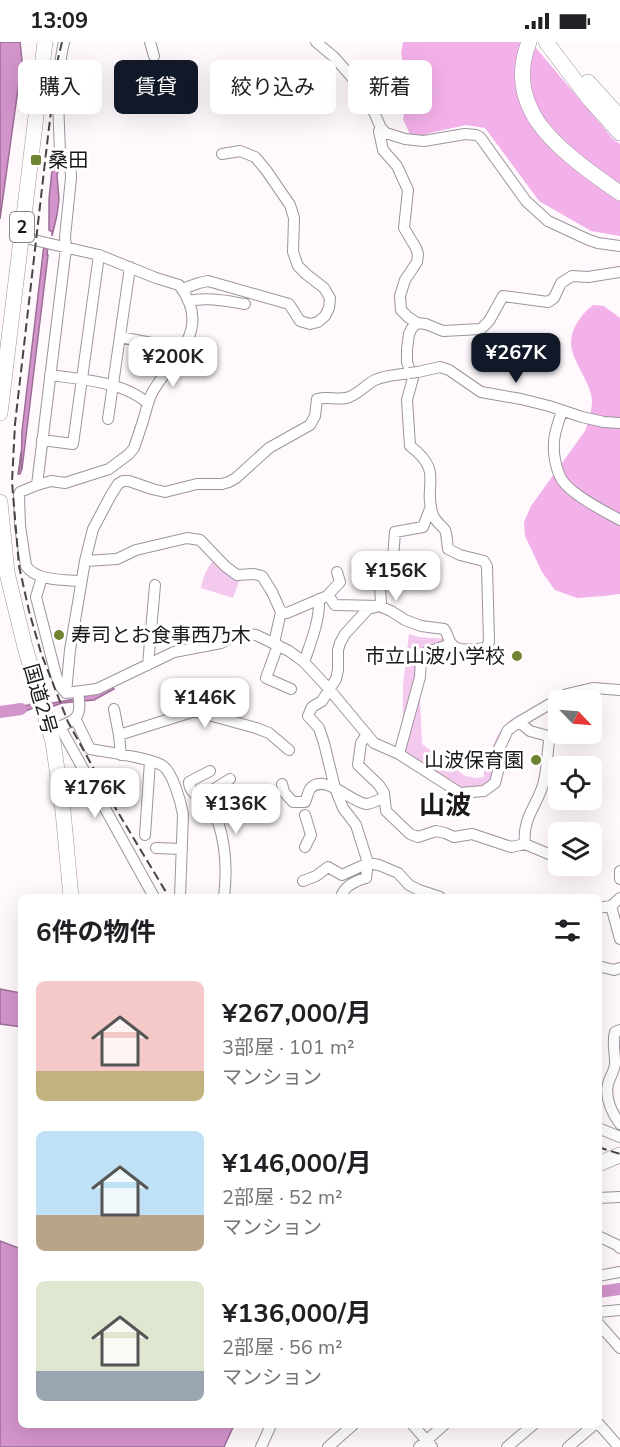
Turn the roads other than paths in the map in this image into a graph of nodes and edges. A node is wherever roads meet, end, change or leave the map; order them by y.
1 (45, 42) edge
2 (64, 42) edge
3 (150, 42) edge
4 (316, 42) edge
5 (529, 42) edge
6 (554, 44) edge
7 (154, 56) dead end
8 (620, 117) edge
9 (381, 128) junction
10 (620, 133) edge
11 (222, 154) dead end
12 (620, 192) edge
13 (21, 237) junction
14 (620, 246) edge
15 (66, 248) junction
16 (99, 255) junction
17 (130, 267) junction
18 (620, 272) edge
19 (182, 289) junction
20 (188, 301) junction
21 (245, 304) dead end
22 (417, 323) junction
23 (120, 337) junction
24 (183, 349) junction
25 (50, 375) junction
26 (81, 380) junction
27 (113, 386) junction
28 (148, 404) junction
29 (562, 411) junction
30 (0, 413) edge
31 (108, 419) dead end
32 (620, 423) edge
33 (42, 440) junction
34 (37, 485) junction
35 (0, 502) edge
36 (431, 506) junction
37 (426, 520) junction
38 (620, 520) edge
39 (441, 527) junction
40 (85, 561) junction
41 (337, 572) dead end
42 (42, 577) junction
43 (81, 581) junction
44 (155, 585) dead end
45 (323, 597) junction
46 (379, 606) junction
47 (281, 612) junction
48 (276, 644) junction
49 (451, 644) junction
50 (304, 662) junction
51 (148, 665) junction
52 (291, 688) dead end
53 (329, 689) junction
54 (620, 690) edge
55 (72, 693) junction
56 (114, 709) dead end
57 (75, 718) junction
58 (519, 722) junction
59 (55, 729) junction
60 (367, 734) junction
61 (119, 735) junction
62 (289, 750) dead end
63 (399, 754) junction
64 (121, 755) junction
65 (150, 761) junction
66 (210, 771) dead end
67 (230, 779) dead end
68 (282, 784) dead end
69 (335, 788) junction
70 (200, 798) junction
71 (383, 798) junction
72 (305, 815) dead end
73 (145, 835) dead end
74 (525, 844) junction
75 (305, 847) dead end
76 (156, 848) dead end
77 (182, 849) junction
78 (548, 854) edge
79 (368, 863) junction
80 (620, 871) edge
81 (620, 879) edge
82 (303, 881) dead end
83 (71, 894) edge
84 (152, 894) edge
85 (180, 894) edge
86 (224, 894) edge
87 (342, 894) edge
88 (428, 894) edge
89 (620, 898) edge
90 (611, 906) junction
91 (602, 907) edge
92 (620, 939) edge
93 (602, 967) edge
94 (620, 968) edge
95 (620, 1030) edge
96 (620, 1124) edge
97 (602, 1130) edge
98 (620, 1137) edge
99 (620, 1155) edge
100 (602, 1162) edge
101 (602, 1198) edge
102 (619, 1198) edge
103 (602, 1238) edge
104 (602, 1245) edge
105 (620, 1249) edge
106 (620, 1272) edge
107 (602, 1275) edge
108 (620, 1310) edge
109 (602, 1312) edge
110 (602, 1328) edge
111 (620, 1348) edge
112 (270, 1428) edge
113 (350, 1428) edge
114 (415, 1428) edge
115 (441, 1428) edge
116 (529, 1428) edge
117 (590, 1428) edge
118 (602, 1428) edge
119 (426, 1445) edge
120 (261, 1447) edge
121 (328, 1447) edge
122 (507, 1447) edge
123 (568, 1447) edge
124 (619, 1447) edge

1 - 13 highway, 2
2 - 15 street
3 - 7 street
4 - 9 street
5 - 12 highway
6 - 8 highway
6 - 10 highway
9 - 14 street
9 - 22 street
11 - 19 street
13 - 15 street
13 - 30 highway, 2
15 - 16 street
15 - 25 street
16 - 17 street
16 - 26 street
17 - 19 street
17 - 23 street
18 - 22 street
19 - 20 street
20 - 21 street
20 - 24 street
22 - 36 street
23 - 24 street
23 - 27 street
24 - 28 street
25 - 26 street
25 - 33 street
26 - 27 street
26 - 33 street
27 - 28 street
27 - 31 street
28 - 34 street
29 - 32 street
29 - 38 street
29 - 40 street
33 - 34 street
34 - 42 street
35 - 59 highway, 国道2号
36 - 37 street
36 - 39 street
37 - 39 street
37 - 46 street
39 - 49 street
40 - 43 street
40 - 47 street
41 - 45 street
42 - 43 street
42 - 55 street
43 - 55 street
44 - 51 street
45 - 46 street
45 - 47 street
45 - 50 street
46 - 49 street
46 - 53 street
47 - 48 street
48 - 50 street
48 - 51 street
48 - 52 street
49 - 63 street
50 - 53 street
51 - 55 street
53 - 60 street
53 - 69 street
54 - 58 street
55 - 57 street
56 - 61 street
57 - 59 street
57 - 64 street
58 - 63 street
58 - 74 street
59 - 83 highway, 国道2号
59 - 84 street
60 - 63 street
60 - 71 street
61 - 62 street
61 - 64 street
64 - 65 street
65 - 73 street
65 - 77 street
66 - 70 street
67 - 70 street
68 - 69 street
69 - 71 street
69 - 79 street
70 - 86 street
71 - 74 street
72 - 75 street
74 - 78 street
76 - 77 street
77 - 85 street
79 - 82 street
79 - 87 street
79 - 88 street
80 - 81 street
89 - 90 street
90 - 91 street
90 - 92 street
93 - 94 street
95 - 96 street
97 - 98 street
99 - 100 highway
101 - 102 street
103 - 105 street
104 - 105 street
106 - 107 street
108 - 109 street
110 - 111 street
112 - 120 street
113 - 121 street
114 - 119 street
115 - 119 street
116 - 122 street
117 - 123 street
118 - 124 street

